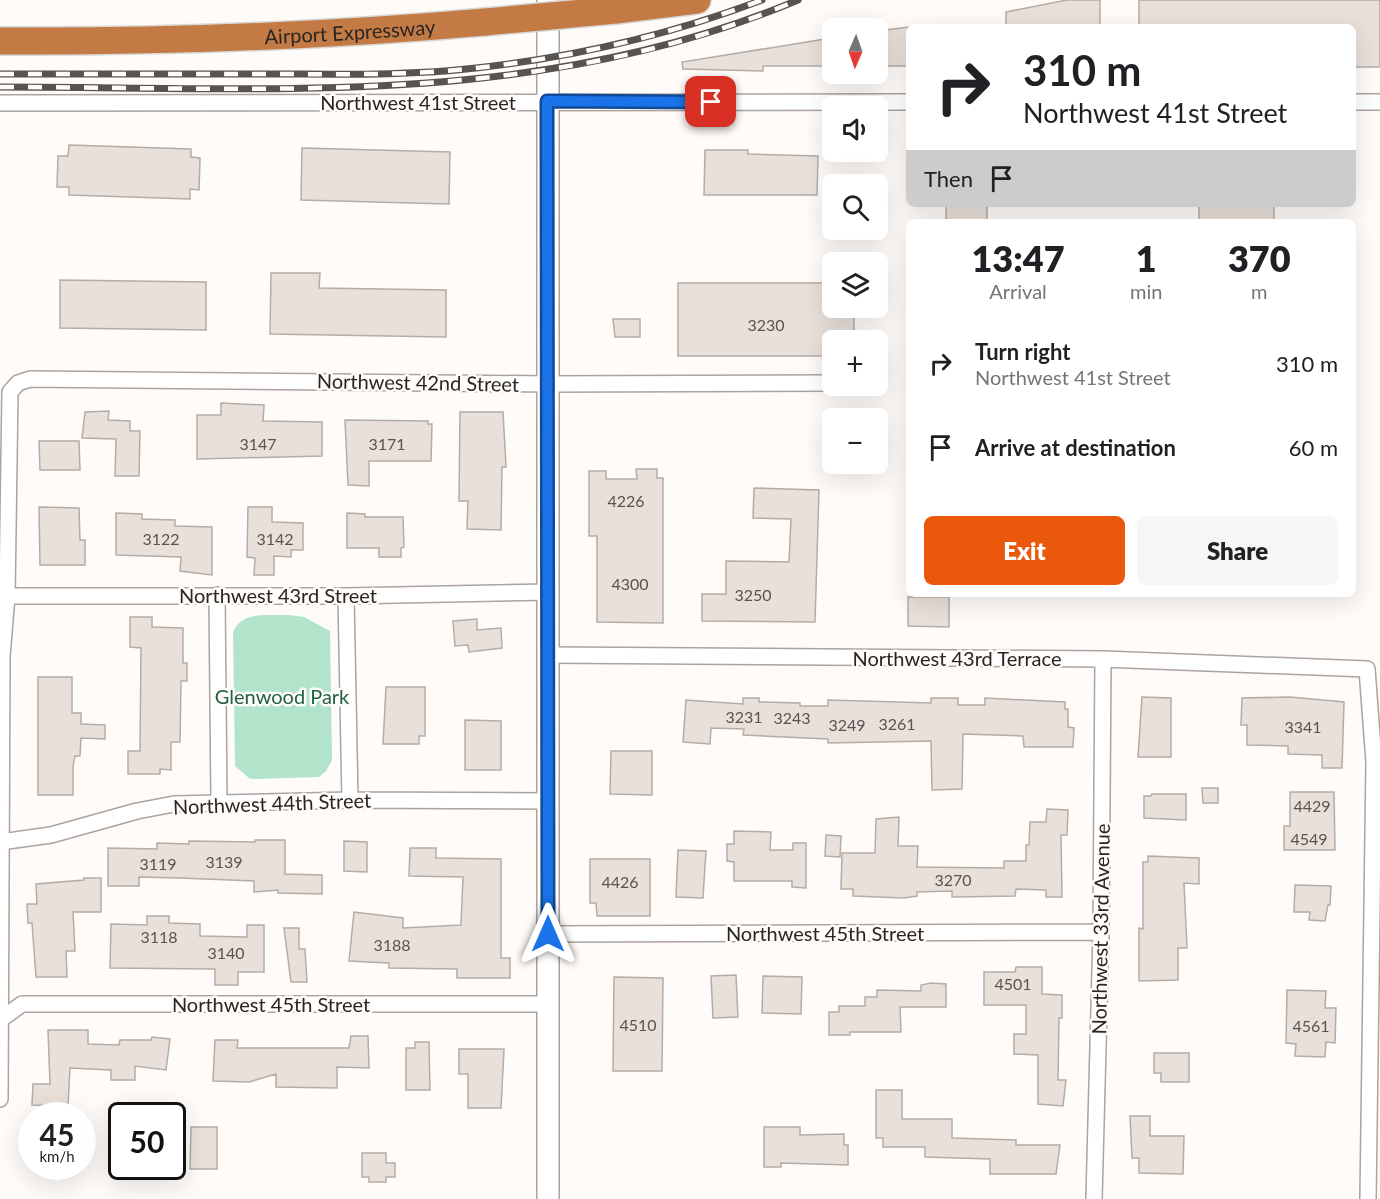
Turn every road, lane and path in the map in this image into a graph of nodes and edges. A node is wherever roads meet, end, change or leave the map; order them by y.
1 (548, 0) edge
2 (697, 0) edge
3 (0, 41) edge
4 (547, 101) junction
5 (906, 102) edge
6 (1356, 102) edge
7 (1380, 102) edge
8 (0, 103) edge
9 (822, 383) edge
10 (547, 384) junction
11 (548, 592) junction
12 (216, 595) junction
13 (8, 596) junction
14 (346, 596) junction
15 (548, 655) junction
16 (1, 656) edge
17 (1103, 659) junction
18 (350, 800) junction
19 (548, 801) junction
20 (219, 802) junction
21 (1, 842) edge
22 (1101, 932) junction
23 (548, 934) junction
24 (548, 1004) junction
25 (0, 1020) edge
26 (0, 1099) edge
27 (548, 1199) edge
28 (1094, 1199) edge
29 (1368, 1199) edge

1 - 4 main road
2 - 3 highway, Airport Expressway, bridge
4 - 5 street, Northwest 41st Street
4 - 8 street, Northwest 41st Street
4 - 10 main road
6 - 7 street
9 - 10 street, Northwest 42nd Street
10 - 11 main road
10 - 13 street, Northwest 42nd Street
11 - 14 street, Northwest 43rd Street
11 - 15 main road
12 - 13 street, Northwest 43rd Street
12 - 14 street, Northwest 43rd Street
12 - 20 street
13 - 16 street
14 - 18 street
15 - 17 street, Northwest 43rd Terrace
15 - 19 main road
16 - 21 street
17 - 22 street, Northwest 33rd Avenue
17 - 29 street, Northwest 43rd Terrace
18 - 19 street, Northwest 44th Street
18 - 20 street, Northwest 44th Street
19 - 23 main road
20 - 21 street, Northwest 44th Street
21 - 25 street
22 - 23 street, Northwest 45th Street
22 - 28 street, Northwest 33rd Avenue
23 - 24 main road
24 - 25 street, Northwest 45th Street
24 - 27 main road
25 - 26 street

